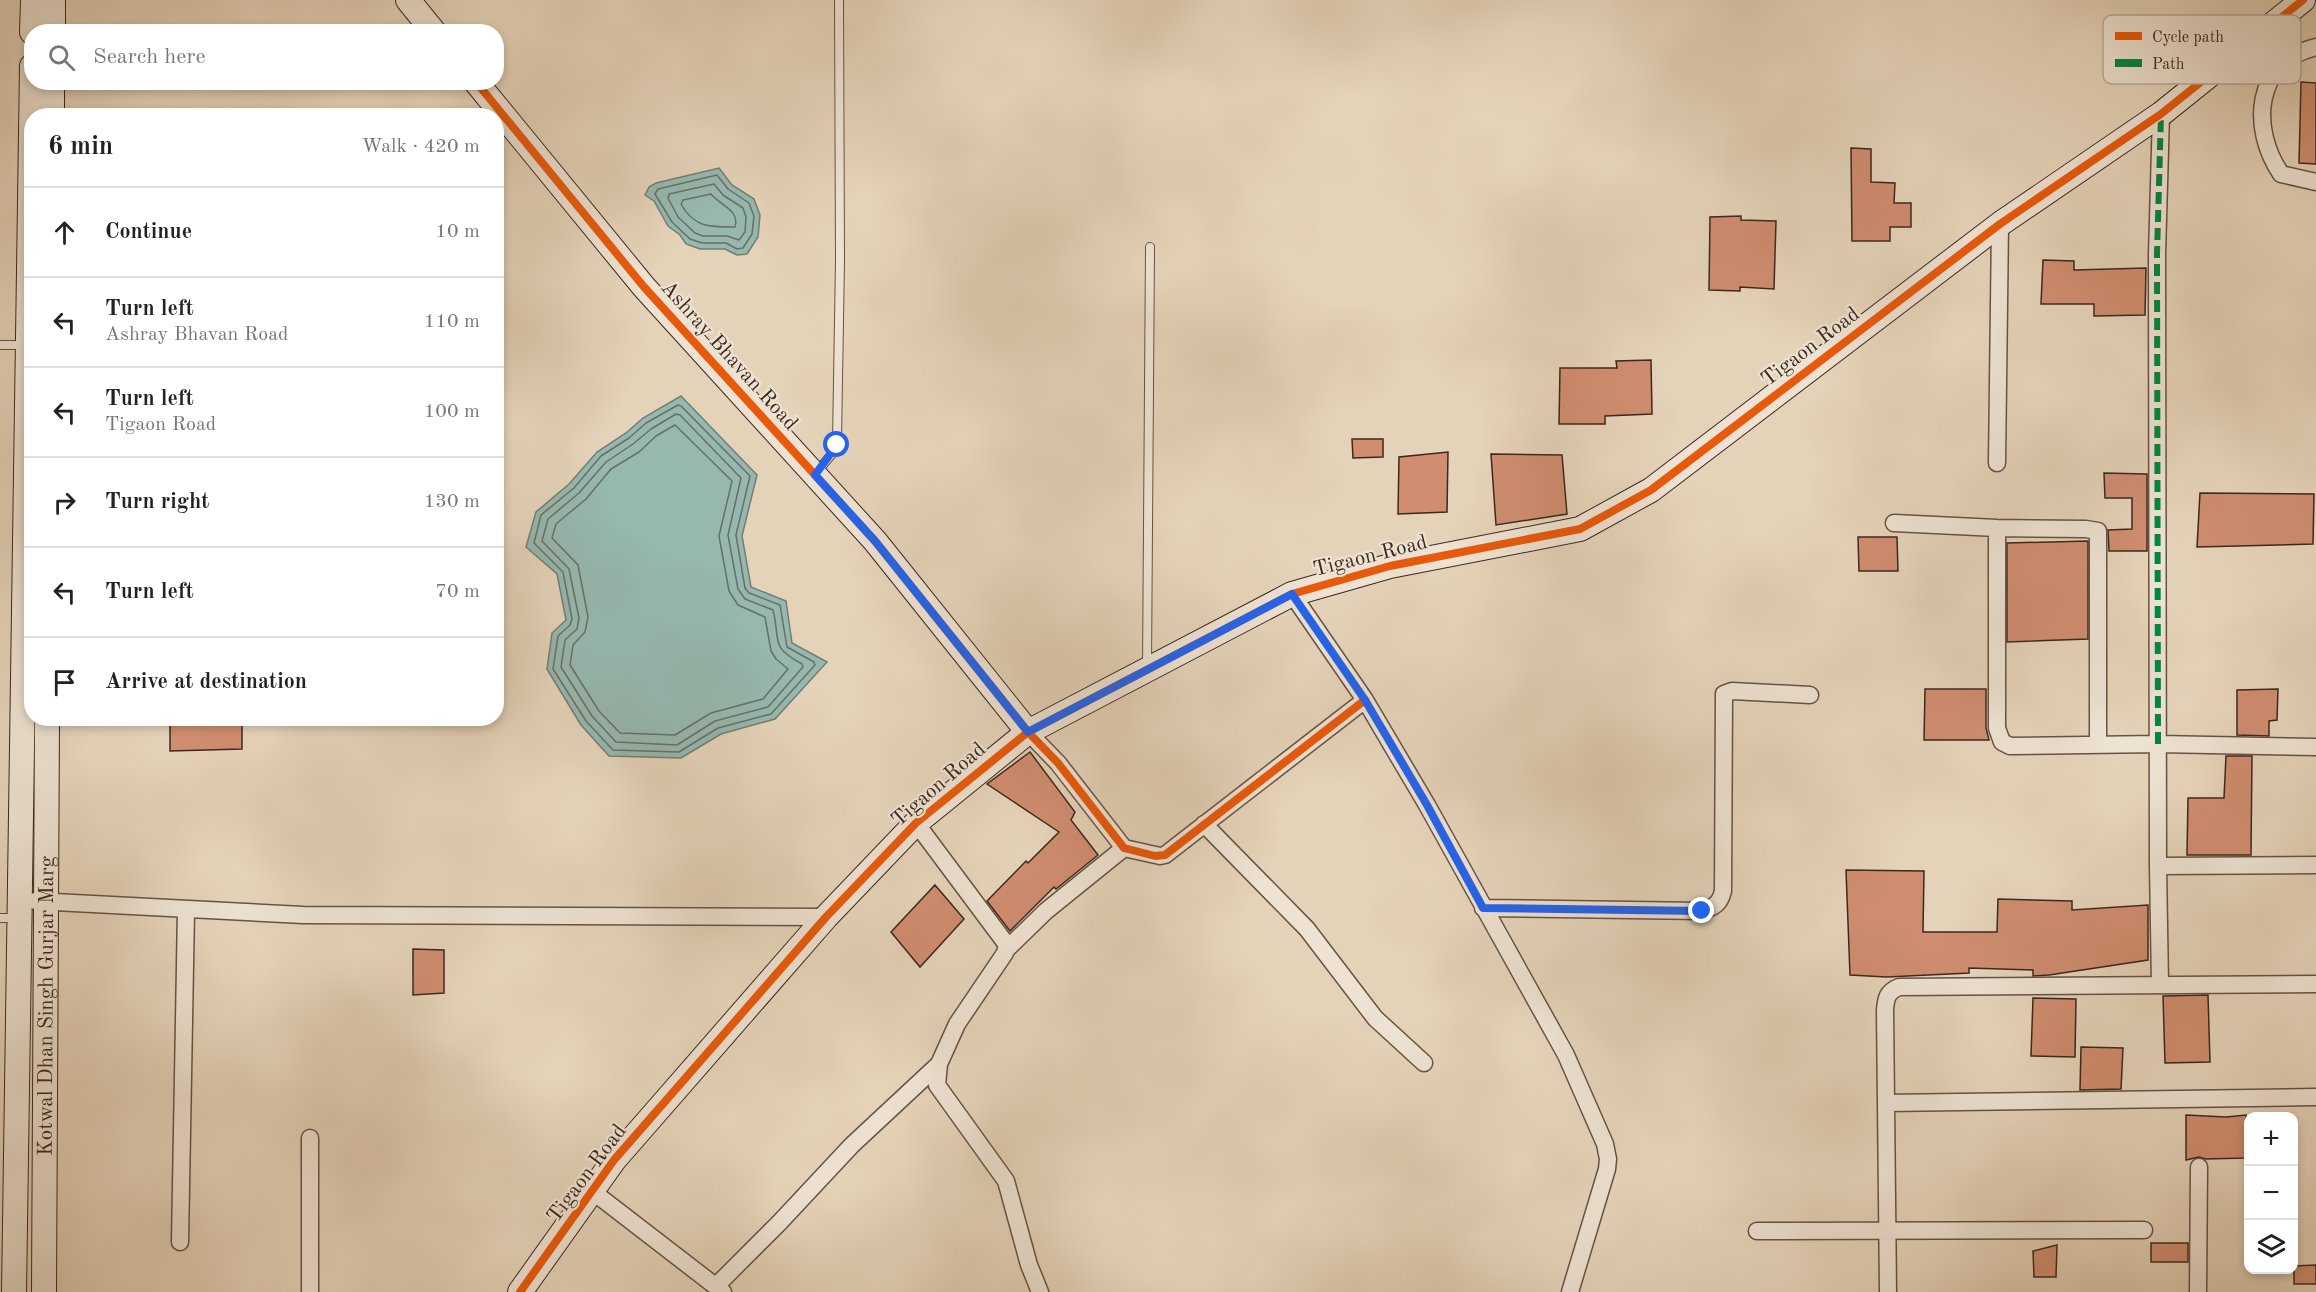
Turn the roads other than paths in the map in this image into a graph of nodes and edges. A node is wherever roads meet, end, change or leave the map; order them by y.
1 (33, 0) edge
2 (53, 0) edge
3 (408, 0) edge
4 (839, 0) edge
5 (2303, 0) edge
6 (2284, 15) edge
7 (32, 24) edge
8 (53, 24) edge
9 (428, 24) edge
10 (2316, 46) edge
11 (2301, 51) edge
12 (2198, 84) edge
13 (2267, 84) edge
14 (32, 90) edge
15 (52, 90) edge
16 (483, 90) edge
17 (31, 108) edge
18 (52, 108) edge
19 (497, 108) edge
20 (2161, 114) junction
21 (504, 116) edge
22 (2316, 182) edge
23 (2000, 224) junction
24 (1150, 247) dead end
25 (0, 345) edge
26 (24, 345) edge
27 (24, 458) edge
28 (1997, 463) dead end
29 (815, 475) junction
30 (1894, 523) dead end
31 (1997, 528) junction
32 (1292, 594) junction
33 (1147, 671) junction
34 (1810, 695) dead end
35 (1365, 700) junction
36 (47, 726) edge
37 (1028, 732) junction
38 (2098, 744) junction
39 (2158, 744) junction
40 (2316, 747) edge
41 (916, 823) junction
42 (1204, 824) junction
43 (1124, 848) junction
44 (2316, 865) edge
45 (2158, 867) junction
46 (45, 902) junction
47 (1483, 908) junction
48 (186, 910) junction
49 (12, 912) edge
50 (826, 916) junction
51 (1007, 949) junction
52 (2316, 984) edge
53 (2160, 986) junction
54 (1424, 1063) dead end
55 (939, 1064) junction
56 (2316, 1097) edge
57 (1886, 1103) junction
58 (309, 1138) dead end
59 (2199, 1167) dead end
60 (592, 1191) junction
61 (1888, 1230) junction
62 (2144, 1230) dead end
63 (1757, 1231) dead end
64 (180, 1242) dead end
65 (720, 1289) edge
66 (14, 1292) edge
67 (44, 1292) edge
68 (310, 1292) edge
69 (520, 1292) edge
70 (1040, 1292) edge
71 (1570, 1292) edge
72 (1888, 1292) edge
73 (2198, 1292) edge

1 - 7 street
2 - 8 street
3 - 9 street
4 - 29 lane
5 - 6 street, Tigaon Road
10 - 11 street
12 - 20 street, Tigaon Road
13 - 22 street
14 - 17 street, Kotwal Dhan Singh Gurjar Marg
15 - 18 street
16 - 19 street, Ashray Bhavan Road
20 - 23 street, Tigaon Road
20 - 39 street
21 - 29 street, Ashray Bhavan Road
23 - 28 street
23 - 32 street, Tigaon Road
24 - 33 lane
25 - 26 lane
27 - 49 street, Kotwal Dhan Singh Gurjar Marg
29 - 37 street, Ashray Bhavan Road
30 - 31 street
31 - 38 street
31 - 38 street
32 - 33 street, Tigaon Road
32 - 35 street
33 - 37 street, Tigaon Road
34 - 47 street
35 - 42 street
35 - 47 street
36 - 46 street, Kotwal Dhan Singh Gurjar Marg
37 - 41 street, Tigaon Road
37 - 43 street
38 - 39 street
39 - 40 street
39 - 45 street
41 - 50 street, Tigaon Road
41 - 51 street
42 - 43 street
42 - 54 street
43 - 51 street
44 - 45 street
45 - 53 street
46 - 48 street
46 - 49 street
46 - 67 street, Kotwal Dhan Singh Gurjar Marg
47 - 71 street
48 - 50 street
48 - 64 street
49 - 66 street, Kotwal Dhan Singh Gurjar Marg
50 - 60 street, Tigaon Road
51 - 55 street
52 - 53 street
53 - 57 street
55 - 65 street
55 - 70 street
56 - 57 street
57 - 61 street
58 - 68 street
59 - 73 street
60 - 65 street
60 - 69 street, Tigaon Road
61 - 62 street
61 - 63 street
61 - 72 street

